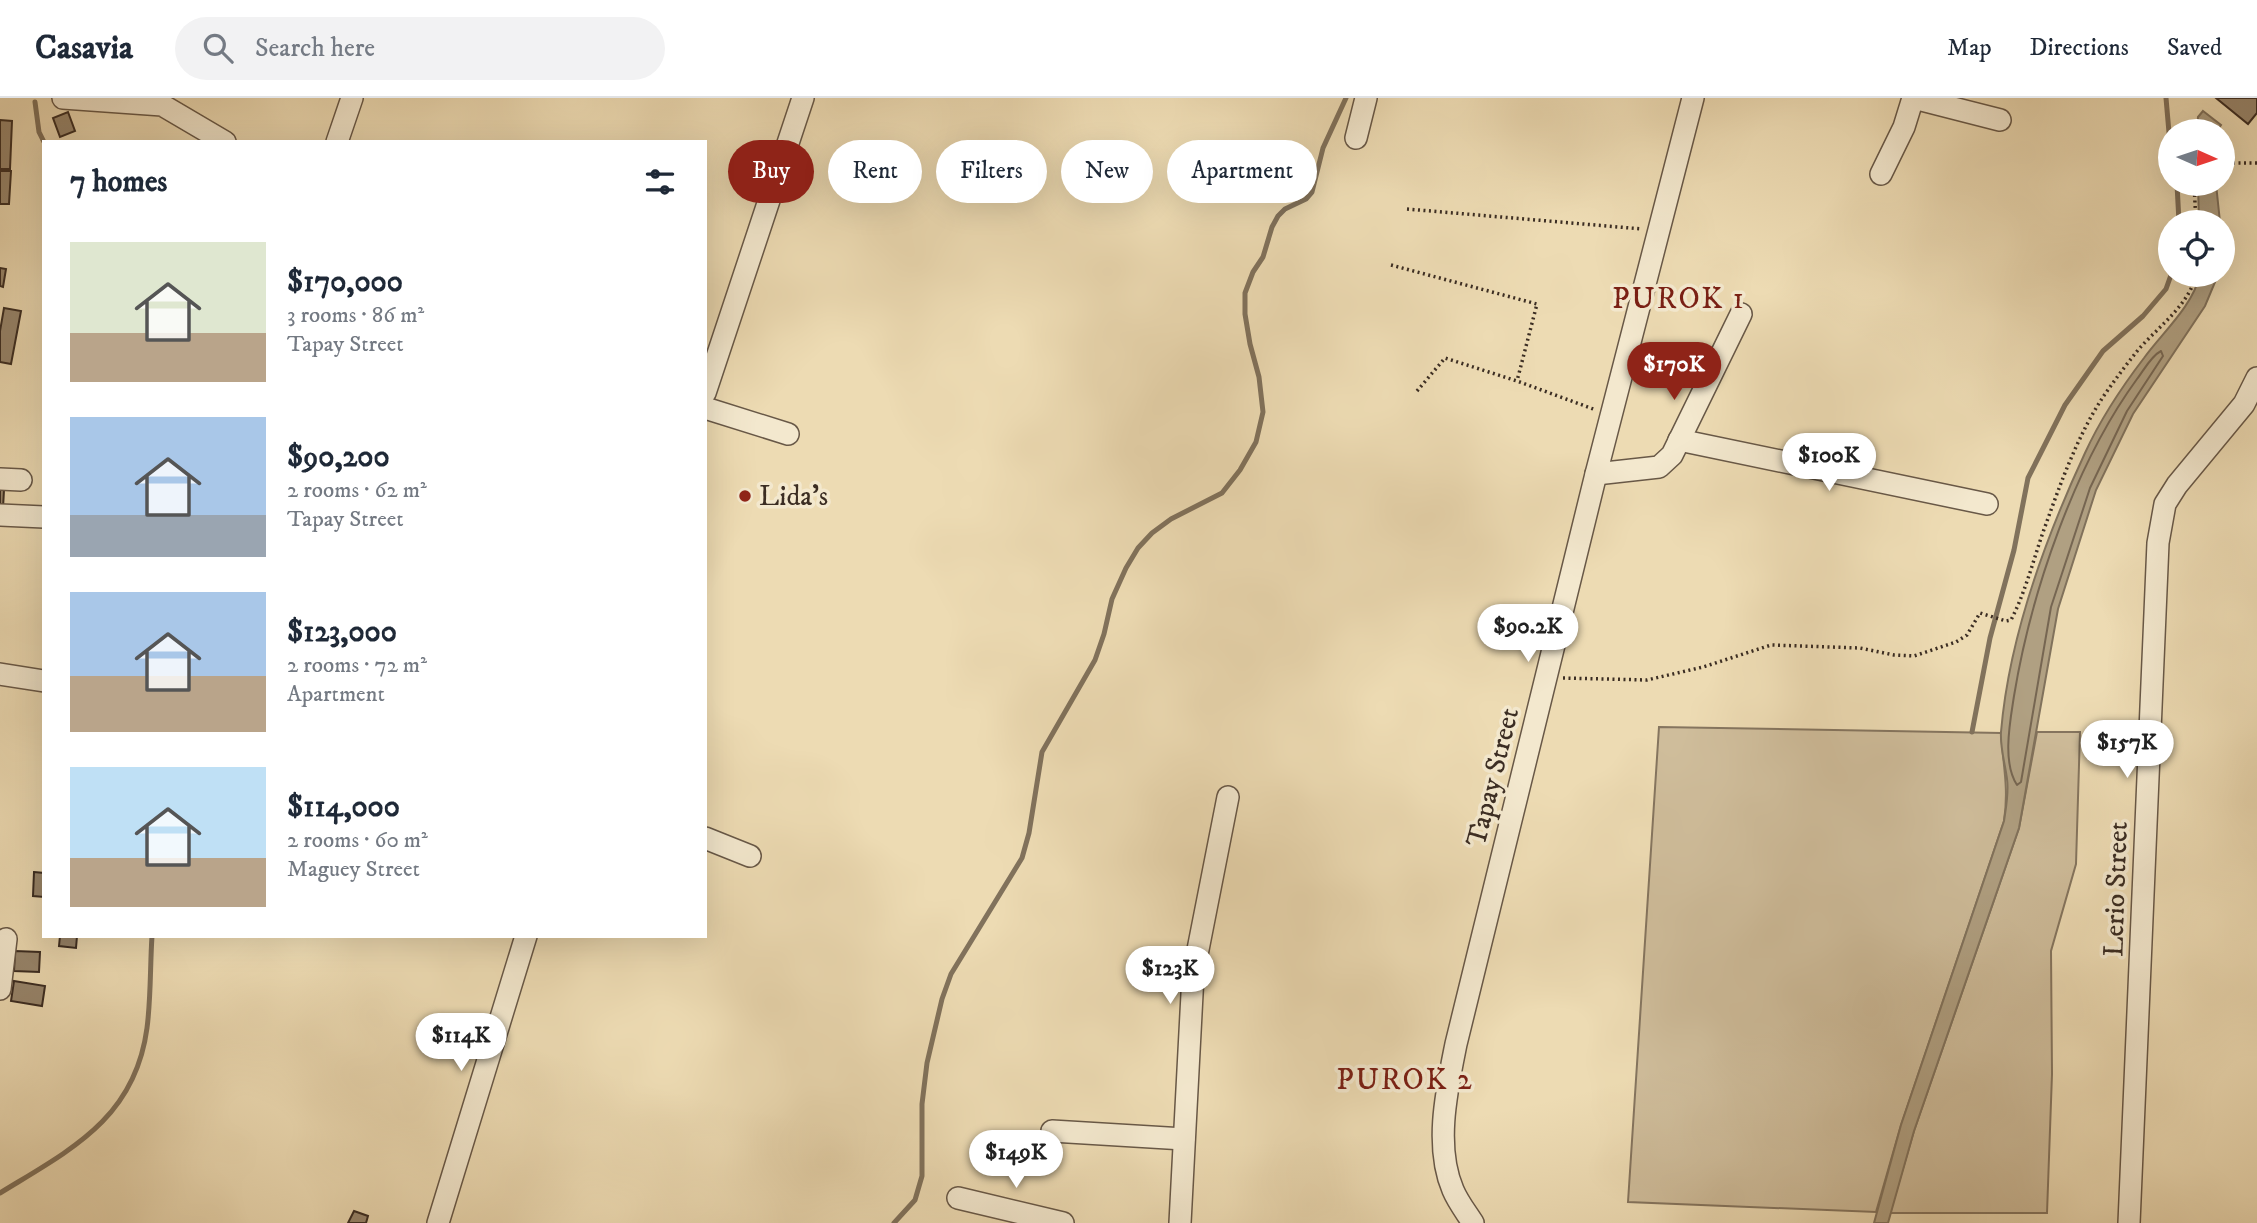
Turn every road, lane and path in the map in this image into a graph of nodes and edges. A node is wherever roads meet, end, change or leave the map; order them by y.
1 (63, 98) edge
2 (352, 98) edge
3 (803, 98) edge
4 (1366, 98) edge
5 (1693, 98) edge
6 (1913, 98) edge
7 (1965, 105) edge
8 (2000, 120) dead end
9 (1356, 138) dead end
10 (221, 140) edge
11 (338, 140) edge
12 (2235, 163) edge
13 (2257, 163) edge
14 (1881, 174) dead end
15 (1407, 209) dead end
16 (1658, 231) junction
17 (1391, 265) dead end
18 (2192, 287) edge
19 (1741, 314) dead end
20 (709, 370) edge
21 (2257, 378) edge
22 (1517, 381) junction
23 (1417, 391) dead end
24 (707, 409) edge
25 (1611, 416) junction
26 (788, 434) dead end
27 (1679, 440) junction
28 (1596, 474) junction
29 (1987, 504) dead end
30 (0, 515) edge
31 (42, 517) edge
32 (0, 674) edge
33 (1546, 675) junction
34 (42, 681) edge
35 (1228, 797) dead end
36 (707, 839) edge
37 (750, 856) dead end
38 (525, 938) edge
39 (6, 939) dead end
40 (0, 989) edge
41 (1052, 1130) dead end
42 (1184, 1139) junction
43 (958, 1198) dead end
44 (1037, 1220) edge
45 (438, 1223) edge
46 (1063, 1223) edge
47 (1180, 1223) edge
48 (1472, 1223) edge
49 (2129, 1223) edge

1 - 10 street
2 - 11 street
3 - 20 street
4 - 9 street
5 - 16 street, Tapay Street
6 - 7 street
6 - 14 street
7 - 8 street
12 - 13 path
15 - 16 path
16 - 25 street, Tapay Street
17 - 22 path
18 - 33 path
19 - 27 street
21 - 49 street, Lerio Street
22 - 23 path
22 - 25 path
24 - 26 street
25 - 28 street, Tapay Street
27 - 28 street
27 - 29 street
28 - 33 street, Tapay Street
30 - 31 street
32 - 34 street
33 - 48 street, Tapay Street
35 - 42 street
36 - 37 street
38 - 45 street
39 - 40 street
41 - 42 street
42 - 47 street
43 - 44 street
44 - 46 street

